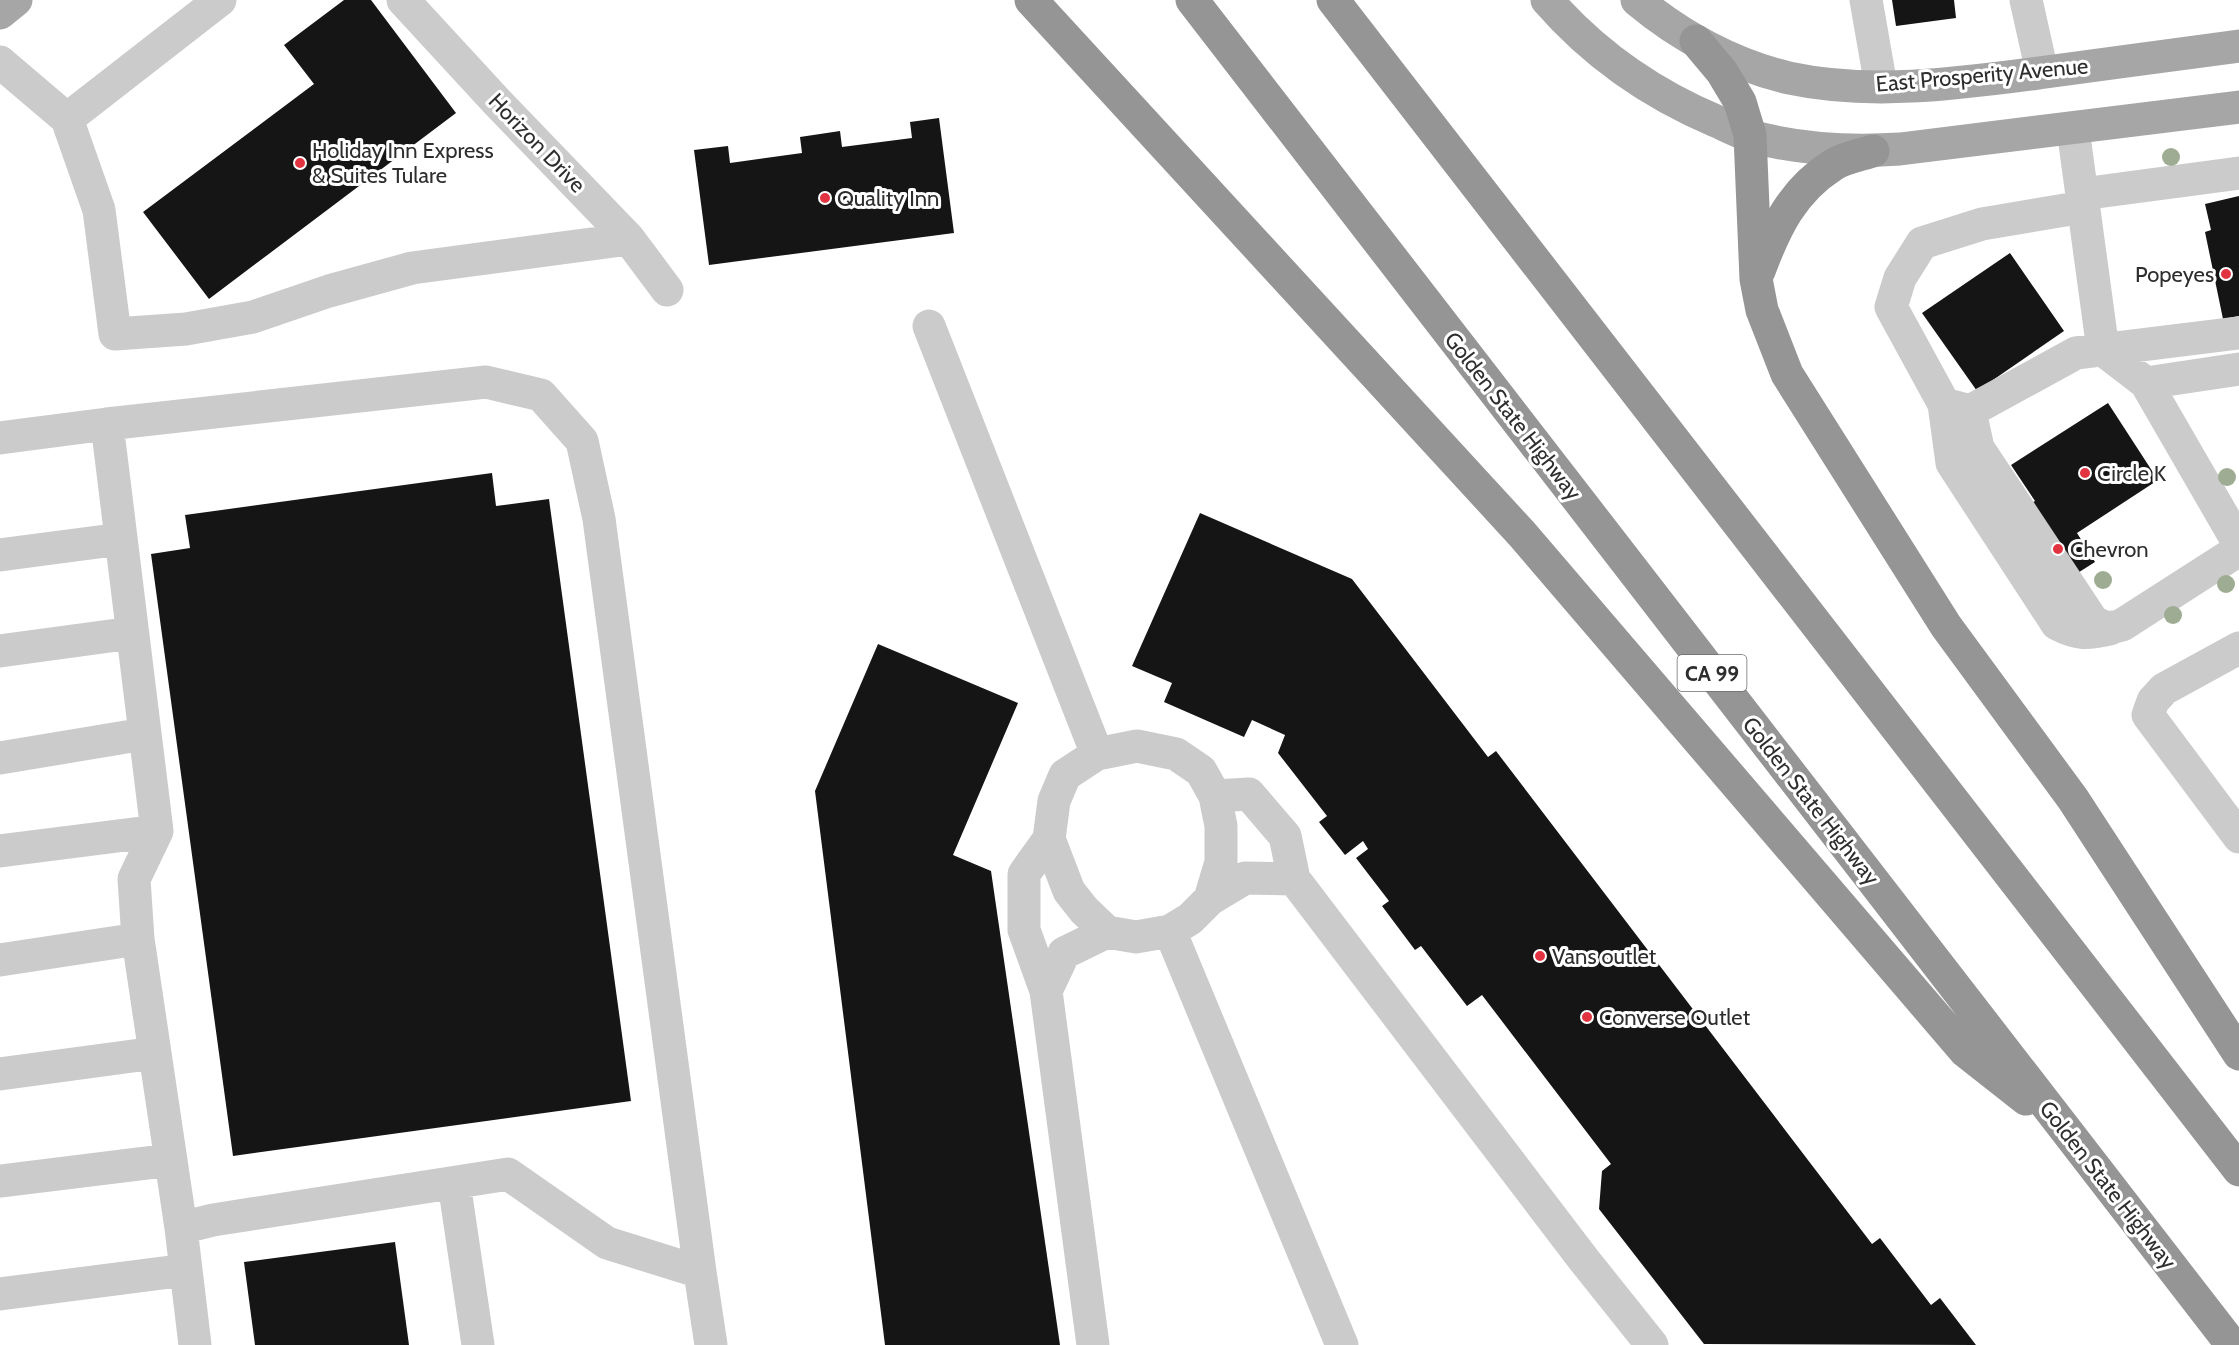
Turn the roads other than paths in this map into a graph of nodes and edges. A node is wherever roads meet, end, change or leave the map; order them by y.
1 (16, 0) edge
2 (220, 0) edge
3 (403, 0) edge
4 (1032, 0) edge
5 (1192, 0) edge
6 (1333, 0) edge
7 (1547, 0) edge
8 (1636, 0) edge
9 (1866, 0) edge
10 (2026, 0) edge
11 (0, 13) edge
12 (1696, 41) junction
13 (2239, 46) edge
14 (0, 62) edge
15 (2042, 72) junction
16 (1881, 86) junction
17 (2239, 107) edge
18 (67, 119) junction
19 (2073, 129) junction
20 (1750, 135) junction
21 (1873, 151) junction
22 (2239, 173) edge
23 (2082, 201) junction
24 (629, 239) junction
25 (1756, 279) junction
26 (667, 290) dead end
27 (929, 326) dead end
28 (2239, 333) edge
29 (2103, 350) junction
30 (2239, 369) edge
31 (2146, 383) junction
32 (1957, 407) junction
33 (107, 424) junction
34 (0, 438) edge
35 (121, 539) junction
36 (2239, 544) edge
37 (2239, 550) edge
38 (0, 555) edge
39 (132, 633) junction
40 (2239, 648) edge
41 (0, 651) edge
42 (144, 734) junction
43 (1097, 754) junction
44 (0, 758) edge
45 (1215, 796) junction
46 (157, 831) junction
47 (2239, 837) edge
48 (1049, 839) junction
49 (0, 851) edge
50 (1294, 879) junction
51 (1210, 899) junction
52 (1170, 931) junction
53 (1107, 932) junction
54 (138, 939) junction
55 (0, 960) edge
56 (1046, 991) junction
57 (155, 1053) junction
58 (2239, 1054) edge
59 (0, 1074) edge
60 (2066, 1131) junction
61 (171, 1160) junction
62 (2239, 1170) edge
63 (0, 1181) edge
64 (454, 1183) junction
65 (181, 1227) junction
66 (186, 1270) junction
67 (700, 1272) junction
68 (0, 1294) edge
69 (195, 1345) edge
70 (478, 1345) edge
71 (711, 1345) edge
72 (1093, 1345) edge
73 (1342, 1345) edge
74 (1652, 1345) edge
75 (2232, 1345) edge

1 - 11 main road
2 - 18 street
3 - 24 street, Horizon Drive
4 - 60 highway
5 - 60 highway, Golden State Highway / CA 99
6 - 62 highway
7 - 20 main road
8 - 12 main road, East Prosperity Avenue
9 - 16 street
10 - 15 street
12 - 16 main road, East Prosperity Avenue
12 - 20 highway
13 - 15 main road, East Prosperity Avenue
14 - 18 street
15 - 16 main road, East Prosperity Avenue
17 - 19 main road
18 - 24 street
19 - 21 main road
19 - 23 street
20 - 21 main road
20 - 25 highway
21 - 25 highway
22 - 23 street
23 - 29 street
23 - 32 street
24 - 26 street, Horizon Drive
25 - 58 highway
27 - 43 street
28 - 29 street
29 - 31 street
29 - 32 street
30 - 31 street
31 - 36 street
32 - 37 street
33 - 34 street
33 - 35 street
33 - 67 street
35 - 38 street
35 - 39 street
39 - 41 street
39 - 42 street
40 - 47 street
42 - 44 street
42 - 46 street
43 - 45 street
43 - 48 street
45 - 50 street
45 - 51 street
46 - 49 street
46 - 54 street
48 - 53 street
48 - 56 street
50 - 51 street
50 - 74 street
51 - 52 street
52 - 53 street
52 - 73 street
53 - 56 street
54 - 55 street
54 - 57 street
56 - 72 street
57 - 59 street
57 - 61 street
60 - 75 highway, Golden State Highway / CA 99
61 - 63 street
61 - 65 street
64 - 65 street
64 - 67 street
64 - 70 street
65 - 66 street
66 - 68 street
66 - 69 street
67 - 71 street

